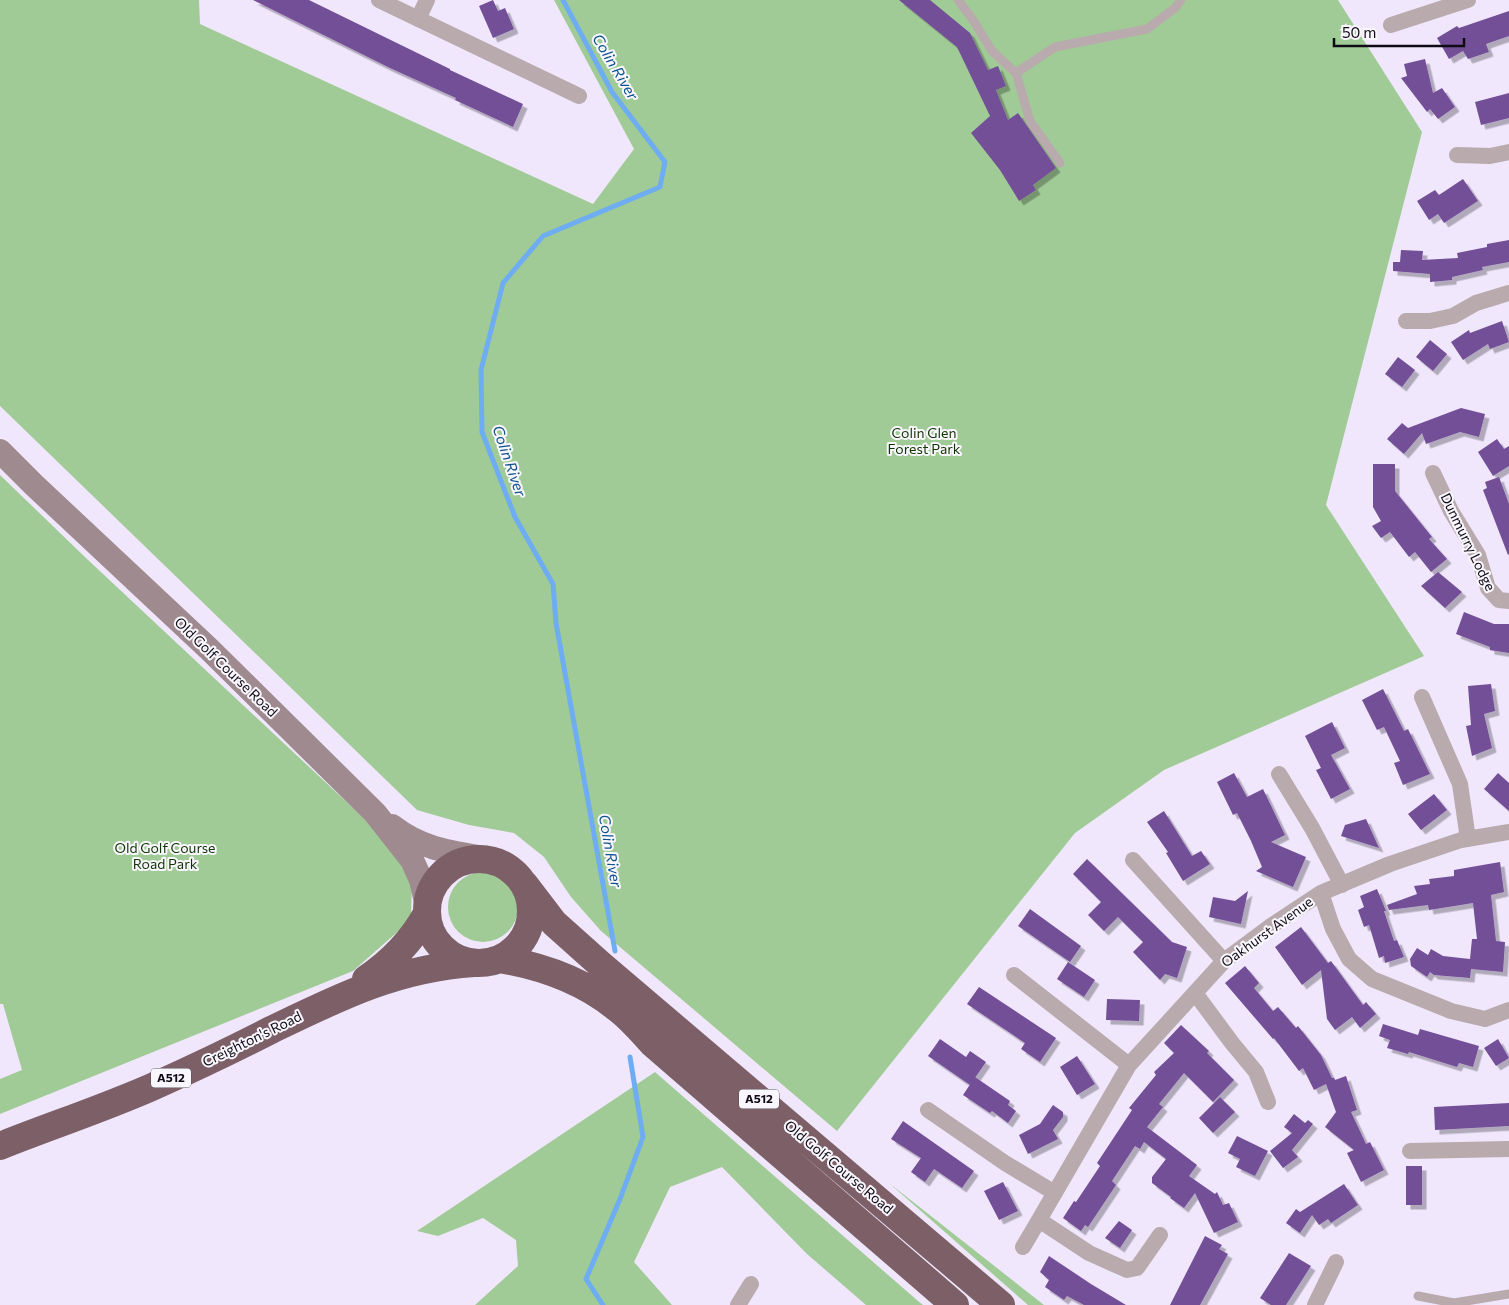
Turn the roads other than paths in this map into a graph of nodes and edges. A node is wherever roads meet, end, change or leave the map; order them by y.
1 (379, 0) edge
2 (427, 0) edge
3 (958, 0) edge
4 (1181, 0) edge
5 (1468, 0) edge
6 (418, 19) junction
7 (1390, 25) dead end
8 (1016, 72) junction
9 (579, 96) dead end
10 (1509, 152) edge
11 (1457, 155) dead end
12 (1060, 164) dead end
13 (1509, 293) edge
14 (1406, 321) dead end
15 (0, 451) edge
16 (1433, 473) dead end
17 (1509, 601) edge
18 (1422, 697) dead end
19 (1279, 774) dead end
20 (375, 813) junction
21 (1509, 832) edge
22 (1468, 839) junction
23 (485, 858) junction
24 (1133, 860) dead end
25 (1342, 884) junction
26 (525, 885) junction
27 (1321, 894) junction
28 (426, 909) junction
29 (1224, 961) junction
30 (484, 962) junction
31 (1014, 976) dead end
32 (1195, 993) junction
33 (337, 997) junction
34 (1509, 1010) edge
35 (1129, 1065) junction
36 (1268, 1102) dead end
37 (928, 1110) dead end
38 (0, 1146) edge
39 (1509, 1149) edge
40 (1410, 1151) dead end
41 (1059, 1186) junction
42 (1039, 1220) junction
43 (1160, 1234) dead end
44 (1023, 1247) dead end
45 (1336, 1262) dead end
46 (751, 1284) dead end
47 (1509, 1294) edge
48 (1418, 1296) dead end
49 (738, 1305) edge
50 (955, 1305) edge
51 (1001, 1305) edge
52 (1315, 1305) edge

1 - 6 street
2 - 6 street
3 - 8 lane
4 - 8 lane
5 - 7 street
6 - 9 street
8 - 12 lane
10 - 11 street
13 - 14 street
15 - 20 street, Old Golf Course Road
16 - 17 street, Dunmurry Lodge
18 - 22 street
19 - 25 street
20 - 23 street
20 - 28 street, Old Golf Course Road
21 - 22 street, Oakhurst Avenue
22 - 25 street, Oakhurst Avenue
23 - 26 highway, A512
23 - 28 highway, A512
24 - 29 street
25 - 27 street, Oakhurst Avenue
26 - 30 highway, A512
26 - 51 highway, Old Golf Course Road / A512
27 - 29 street, Oakhurst Avenue
27 - 34 street
28 - 30 highway, A512
28 - 33 highway, Creighton's Road / A512
29 - 32 street, Oakhurst Avenue
30 - 33 highway, Creighton's Road / A512
30 - 50 highway, Old Golf Course Road / A512
31 - 35 street
32 - 35 street, Oakhurst Avenue
32 - 36 street
33 - 38 highway, Creighton's Road / A512
35 - 41 street, Oakhurst Avenue
37 - 41 street
39 - 40 street
41 - 42 street, Oakhurst Avenue
42 - 43 street
42 - 44 street, Oakhurst Avenue
45 - 52 street
46 - 49 street
47 - 48 lane

